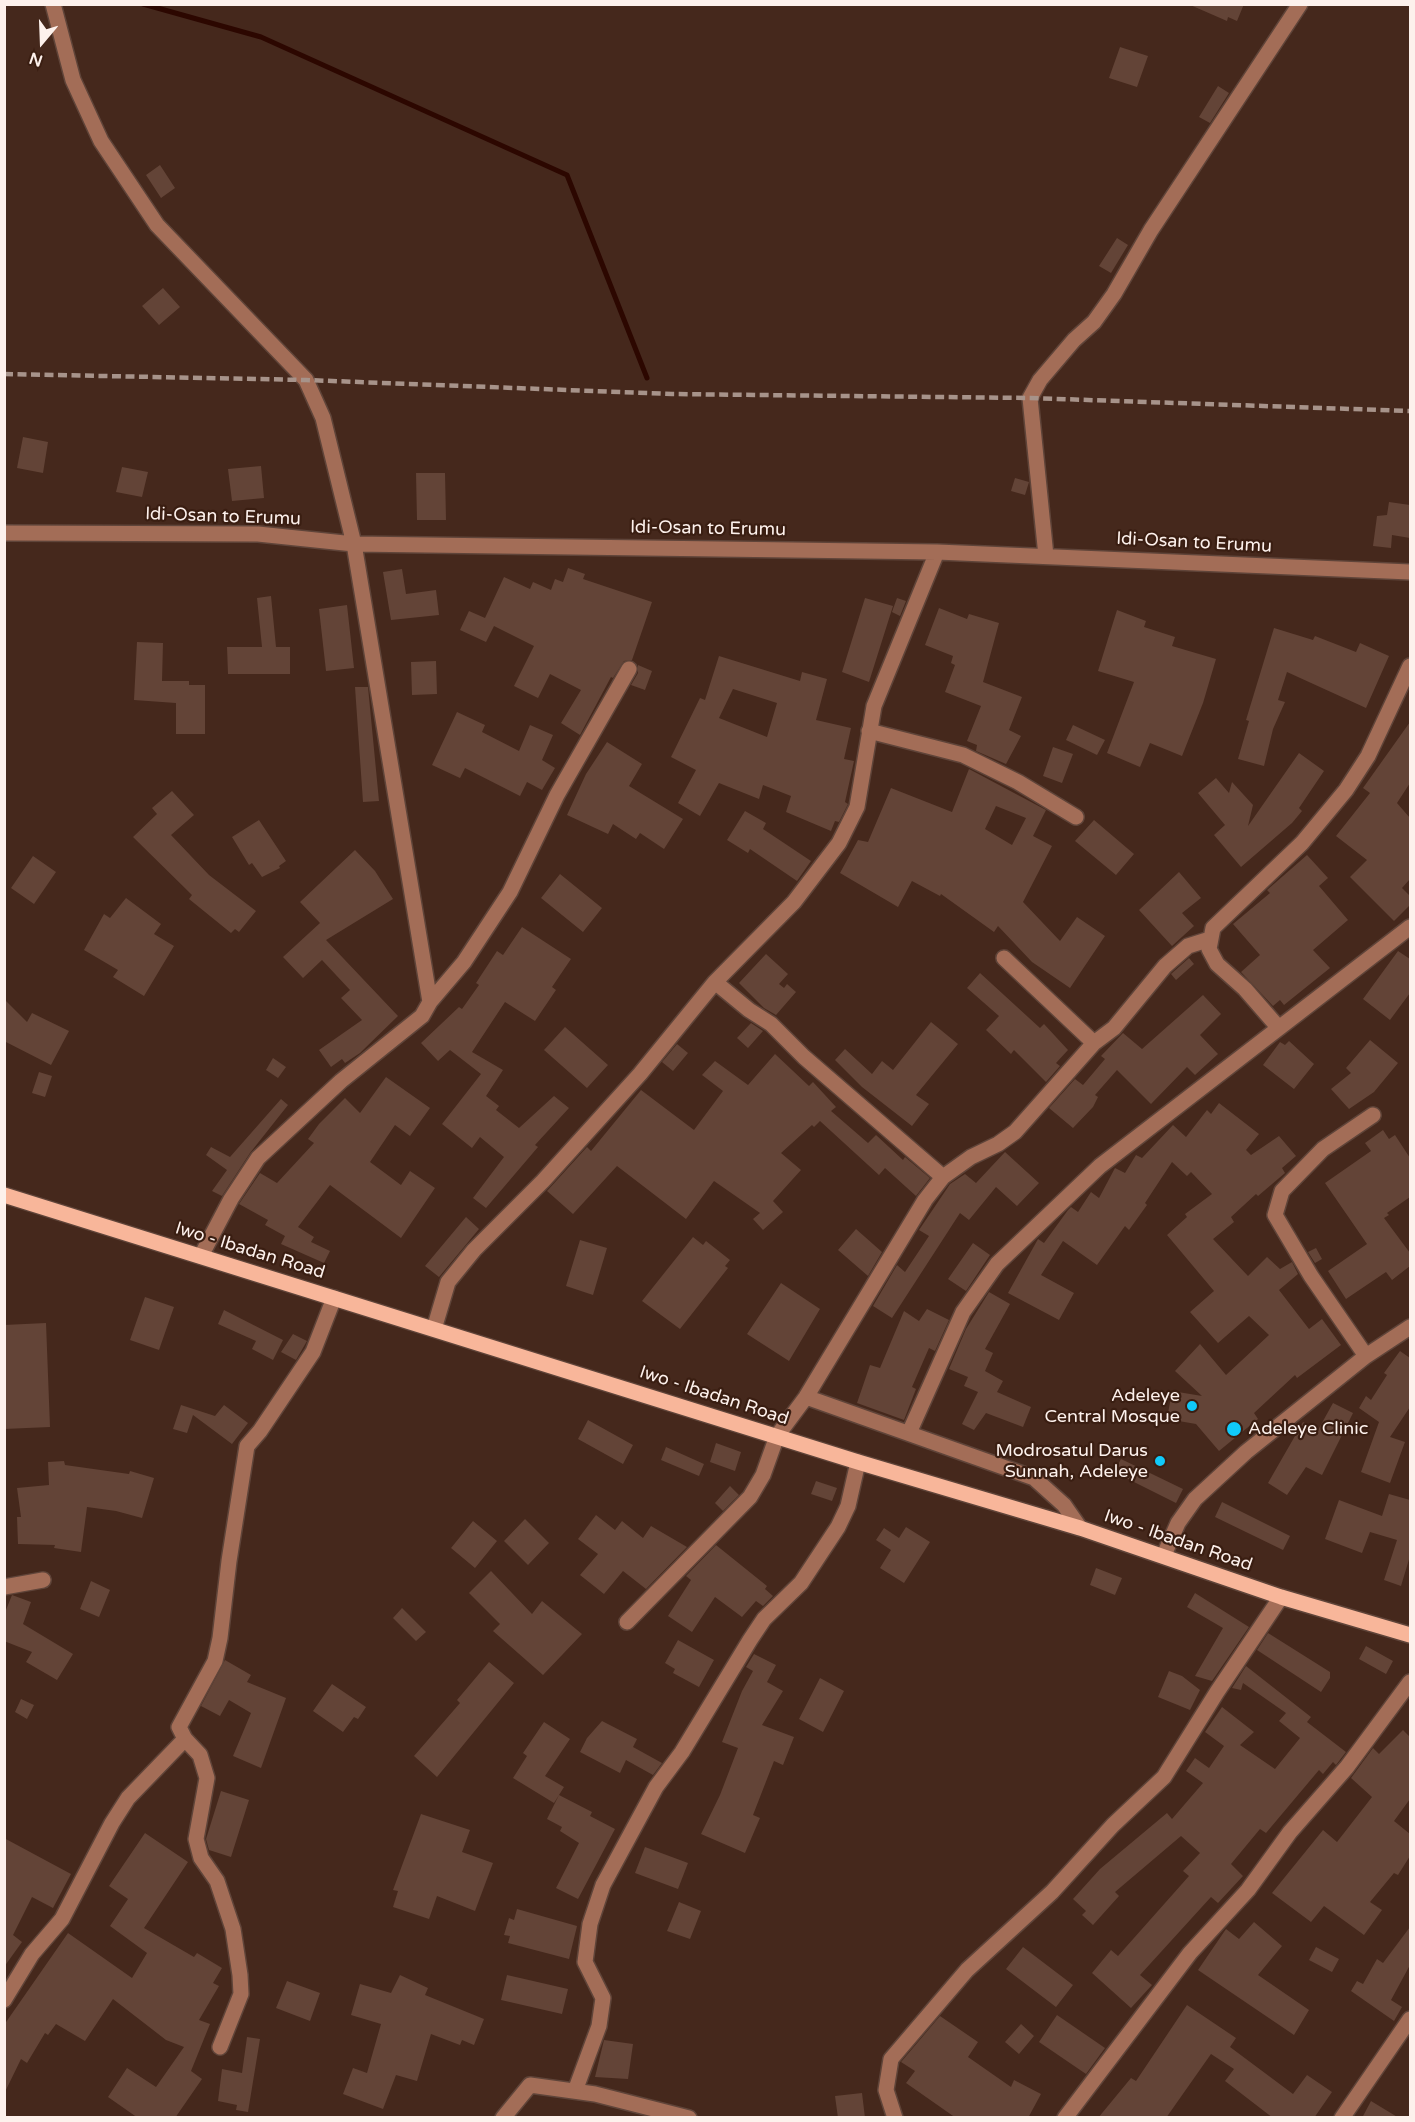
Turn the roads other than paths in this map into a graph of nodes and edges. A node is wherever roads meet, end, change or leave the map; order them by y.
1 (52, 4) edge
2 (1300, 4) edge
3 (4, 533) edge
4 (354, 543) junction
5 (937, 552) junction
6 (1046, 556) junction
7 (1410, 572) edge
8 (1410, 666) edge
9 (629, 669) dead end
10 (869, 731) junction
11 (1076, 817) dead end
12 (1410, 927) edge
13 (1210, 939) junction
14 (1004, 958) dead end
15 (715, 982) junction
16 (430, 1002) junction
17 (1278, 1027) junction
18 (1094, 1043) junction
19 (1373, 1114) dead end
20 (943, 1177) junction
21 (4, 1195) edge
22 (201, 1256) junction
23 (334, 1298) junction
24 (1410, 1327) edge
25 (434, 1329) junction
26 (1366, 1356) junction
27 (806, 1397) junction
28 (909, 1433) junction
29 (777, 1436) junction
30 (858, 1462) junction
31 (1080, 1528) junction
32 (1164, 1556) junction
33 (44, 1580) dead end
34 (4, 1587) edge
35 (1281, 1597) junction
36 (627, 1622) dead end
37 (1410, 1635) edge
38 (1410, 1682) edge
39 (185, 1739) junction
40 (4, 2000) edge
41 (1410, 2019) edge
42 (220, 2047) dead end
43 (575, 2091) junction
44 (503, 2118) edge
45 (689, 2118) edge
46 (895, 2118) edge
47 (1065, 2118) edge
48 (1342, 2118) edge

1 - 4 street
2 - 6 street
3 - 4 street, Idi-Osan to Erumu
4 - 5 street, Idi-Osan to Erumu
4 - 16 street
5 - 6 street, Idi-Osan to Erumu
5 - 10 street
6 - 7 street, Idi-Osan to Erumu
8 - 13 street
9 - 16 street
10 - 11 street
10 - 15 street
12 - 17 street
13 - 17 street
13 - 18 street
14 - 18 street
15 - 20 street
15 - 25 street
16 - 22 street
17 - 28 street
18 - 20 street
19 - 26 street
20 - 27 street
21 - 22 main road, Iwo - Ibadan Road
22 - 23 main road, Iwo - Ibadan Road
23 - 25 main road, Iwo - Ibadan Road
23 - 39 street
24 - 26 street
25 - 29 main road, Iwo - Ibadan Road
26 - 32 street
27 - 28 street
27 - 29 street
28 - 31 street
29 - 30 main road, Iwo - Ibadan Road
29 - 36 street
30 - 31 main road, Iwo - Ibadan Road
30 - 43 street
31 - 32 main road, Iwo - Ibadan Road
32 - 35 main road, Iwo - Ibadan Road
33 - 34 street
35 - 37 main road, Iwo - Ibadan Road
35 - 46 street
38 - 47 street
39 - 40 street
39 - 42 street
41 - 48 street
43 - 44 street
43 - 45 street

